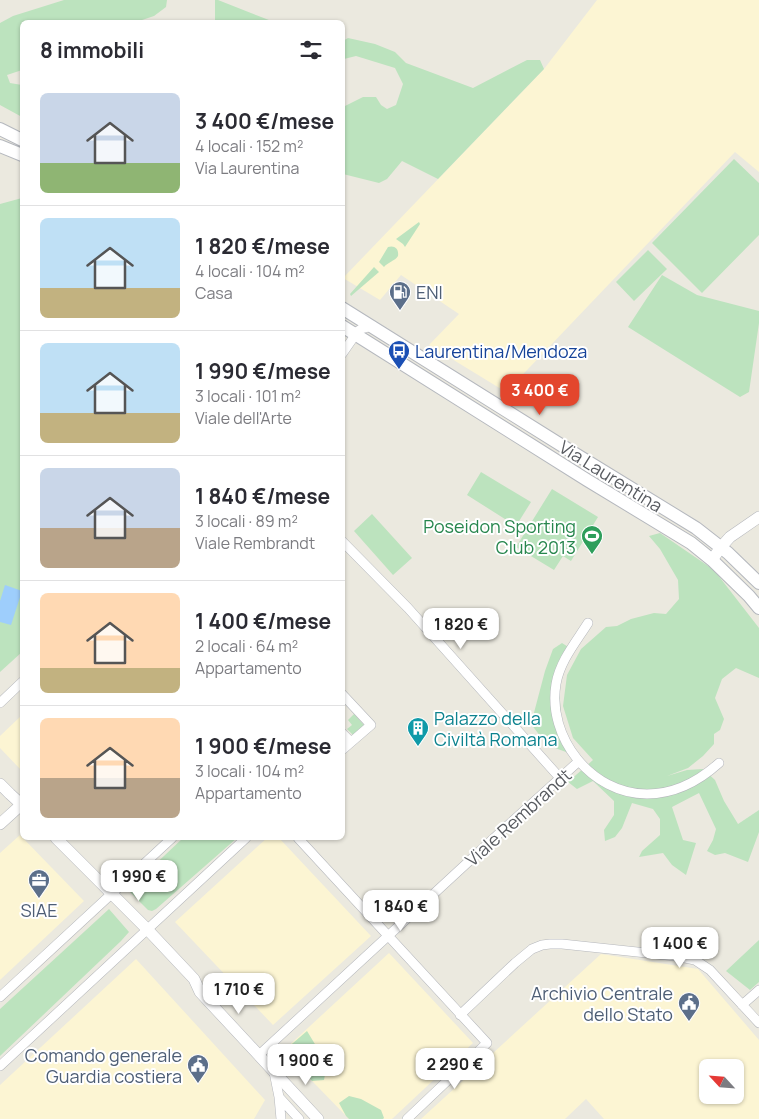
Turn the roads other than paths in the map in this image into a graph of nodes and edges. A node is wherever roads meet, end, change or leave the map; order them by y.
1 (0, 129) edge
2 (20, 139) edge
3 (0, 146) edge
4 (20, 154) edge
5 (345, 310) edge
6 (373, 326) junction
7 (345, 328) edge
8 (355, 334) junction
9 (345, 349) edge
10 (449, 375) junction
11 (440, 388) junction
12 (759, 517) edge
13 (345, 544) edge
14 (721, 547) junction
15 (712, 560) junction
16 (759, 583) edge
17 (759, 608) edge
18 (588, 623) dead end
19 (20, 684) edge
20 (345, 697) edge
21 (0, 703) edge
22 (345, 736) edge
23 (351, 742) junction
24 (345, 747) edge
25 (579, 762) junction
26 (719, 763) dead end
27 (560, 778) junction
28 (0, 784) edge
29 (20, 802) edge
30 (20, 806) edge
31 (0, 824) edge
32 (58, 840) edge
33 (170, 840) edge
34 (244, 840) edge
35 (300, 840) edge
36 (113, 893) junction
37 (147, 929) junction
38 (388, 936) junction
39 (759, 990) edge
40 (0, 997) edge
41 (742, 1005) junction
42 (460, 1015) junction
43 (759, 1023) edge
44 (259, 1055) junction
45 (0, 1066) edge
46 (274, 1072) junction
47 (279, 1097) junction
48 (281, 1119) edge
49 (299, 1119) edge
50 (318, 1119) edge
51 (407, 1119) edge

1 - 2 main road
3 - 4 main road
5 - 6 main road, Via Laurentina
6 - 8 street
6 - 10 main road, Via Laurentina
7 - 8 main road, Via Laurentina
8 - 9 street
8 - 11 main road, Via Laurentina
10 - 11 street
10 - 14 main road, Via Laurentina
11 - 15 main road, Via Laurentina
12 - 14 street
13 - 27 street
14 - 15 street
14 - 16 main road, Via Laurentina
15 - 17 main road, Via Laurentina
18 - 25 street
19 - 21 street
20 - 23 street
22 - 23 street
23 - 24 street
25 - 26 street
25 - 27 street, Viale Rembrandt
27 - 38 street, Viale Rembrandt
28 - 29 street
30 - 31 street
32 - 36 street
33 - 36 street
34 - 37 street
35 - 38 street
36 - 37 street
36 - 40 street
37 - 44 street
37 - 45 street
38 - 42 street
38 - 44 street, Viale Rembrandt
39 - 41 street
41 - 42 street
41 - 43 street
42 - 51 street
44 - 46 street
46 - 47 street
46 - 50 street
47 - 48 street
47 - 49 street

